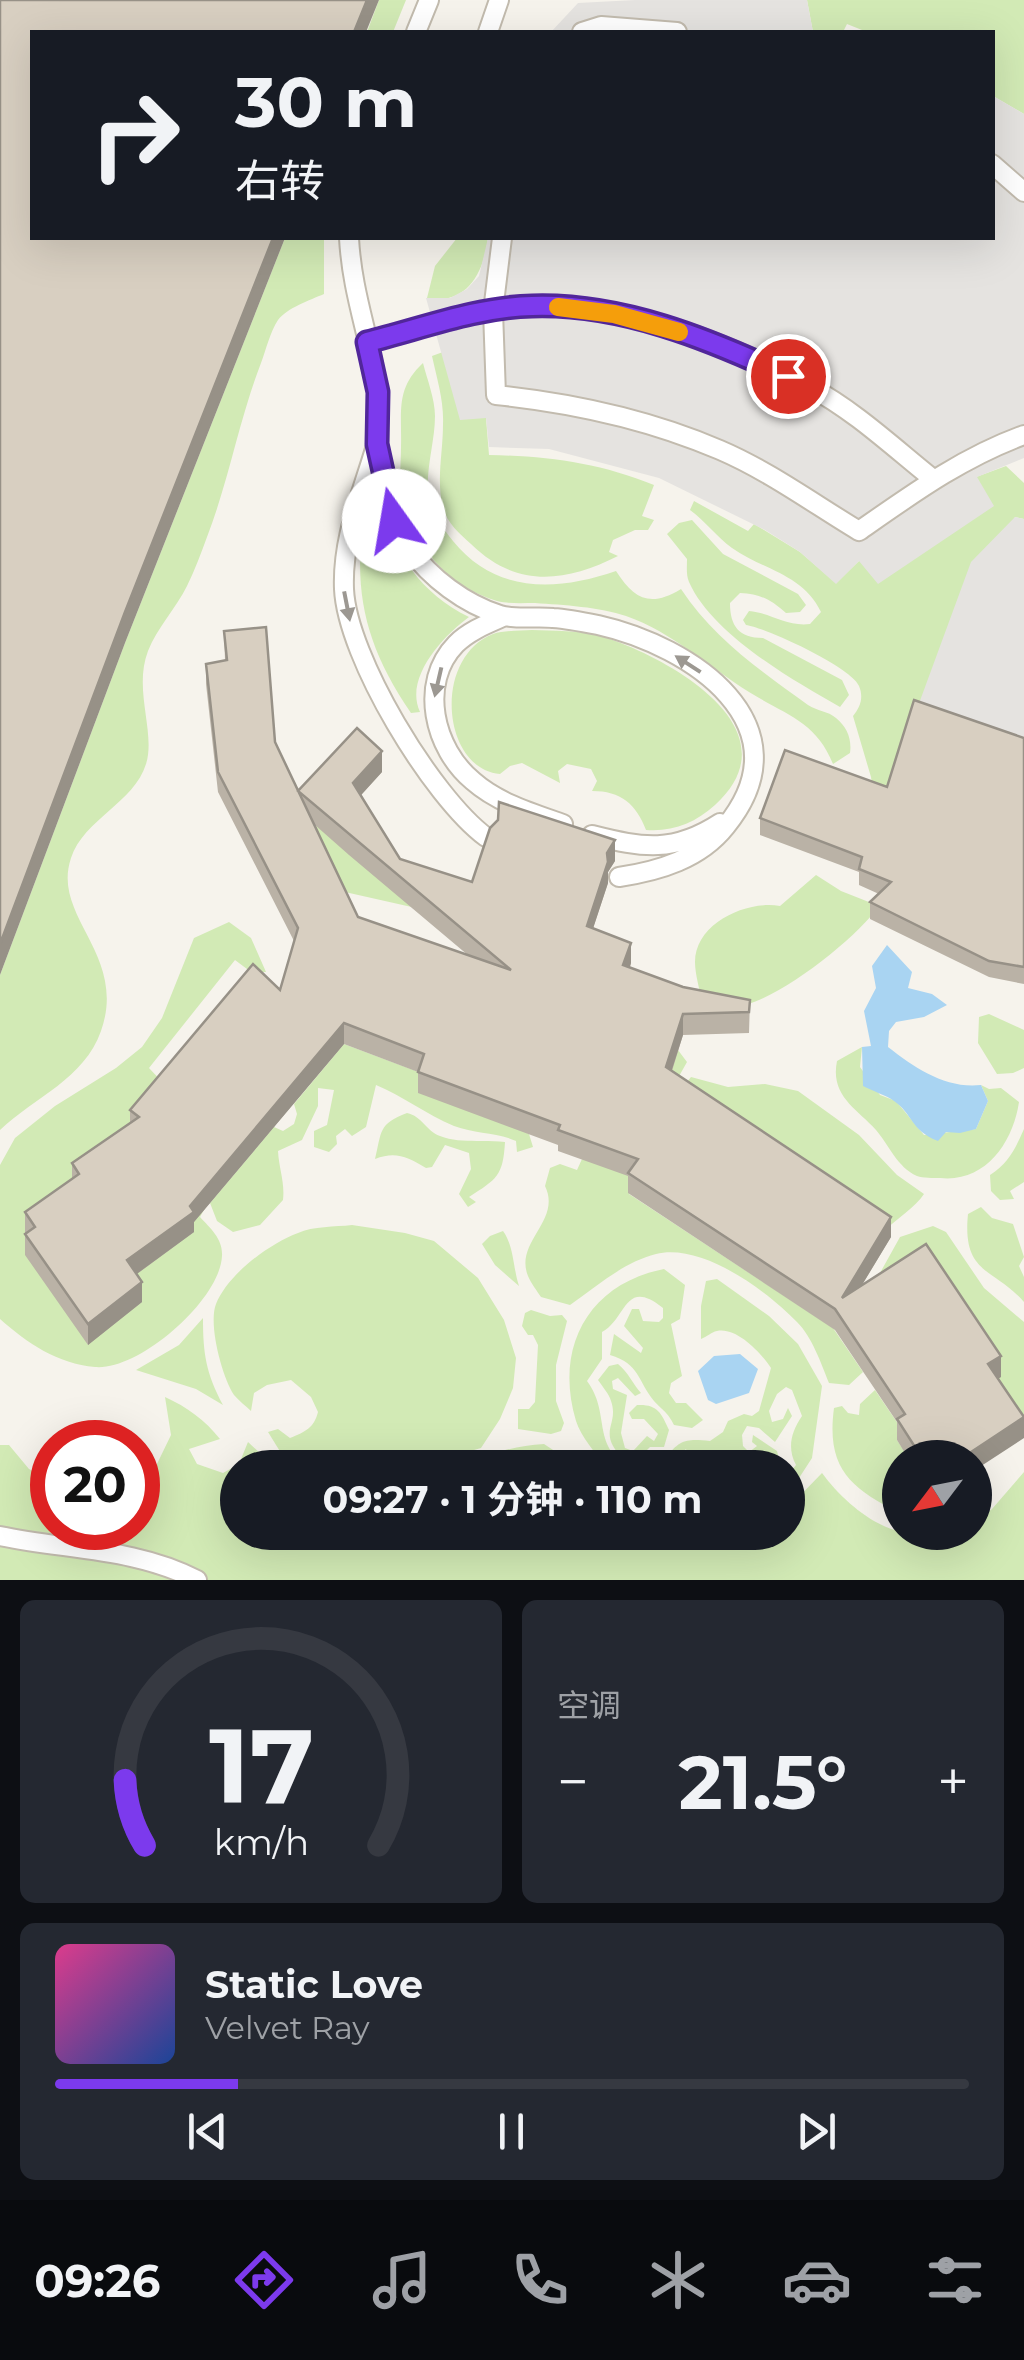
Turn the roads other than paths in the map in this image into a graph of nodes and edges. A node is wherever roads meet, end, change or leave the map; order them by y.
1 (429, 0) edge
2 (499, 0) edge
3 (417, 30) edge
4 (489, 30) edge
5 (589, 30) edge
6 (653, 30) edge
7 (995, 167) edge
8 (1024, 192) edge
9 (350, 240) edge
10 (502, 240) edge
11 (493, 311) junction
12 (367, 342) junction
13 (1023, 437) edge
14 (377, 444) junction
15 (933, 479) junction
16 (502, 616) junction
17 (422, 762) junction
18 (491, 795) junction
19 (744, 800) junction
20 (486, 837) edge
21 (619, 877) dead end
22 (0, 1536) edge
23 (197, 1580) edge

1 - 3 lane
2 - 4 lane
5 - 6 lane
7 - 8 lane
9 - 12 lane
10 - 11 lane
11 - 12 lane
11 - 15 lane
11 - 15 lane
12 - 14 lane
13 - 15 lane
14 - 16 lane
14 -> 17 lane
16 -> 18 lane
19 -> 16 lane
17 - 18 lane
17 - 20 lane
18 - 19 lane
19 - 21 lane
22 - 23 lane

